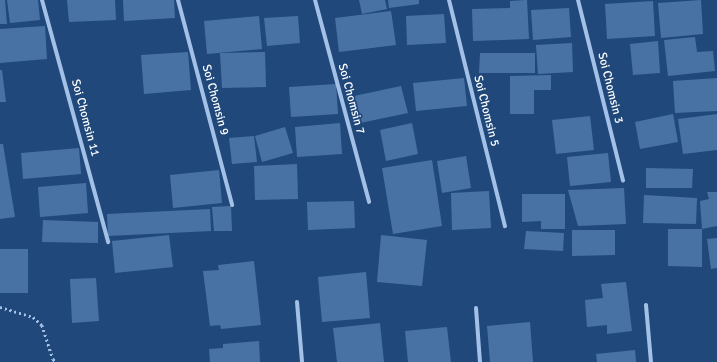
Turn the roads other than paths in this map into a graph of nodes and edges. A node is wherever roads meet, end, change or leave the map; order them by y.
1 (42, 0) edge
2 (178, 0) edge
3 (315, 0) edge
4 (449, 0) edge
5 (578, 0) edge
6 (623, 180) dead end
7 (369, 202) dead end
8 (232, 205) dead end
9 (504, 226) dead end
10 (108, 242) dead end
11 (298, 302) dead end
12 (646, 305) dead end
13 (476, 308) dead end
14 (302, 362) edge
15 (480, 362) edge
16 (651, 362) edge

1 - 10 street, Soi Chomsin 11
2 - 8 street, Soi Chomsin 9
3 - 7 street, Soi Chomsin 7
4 - 9 street, Soi Chomsin 5
5 - 6 street, Soi Chomsin 3
11 - 14 street
12 - 16 street
13 - 15 street

